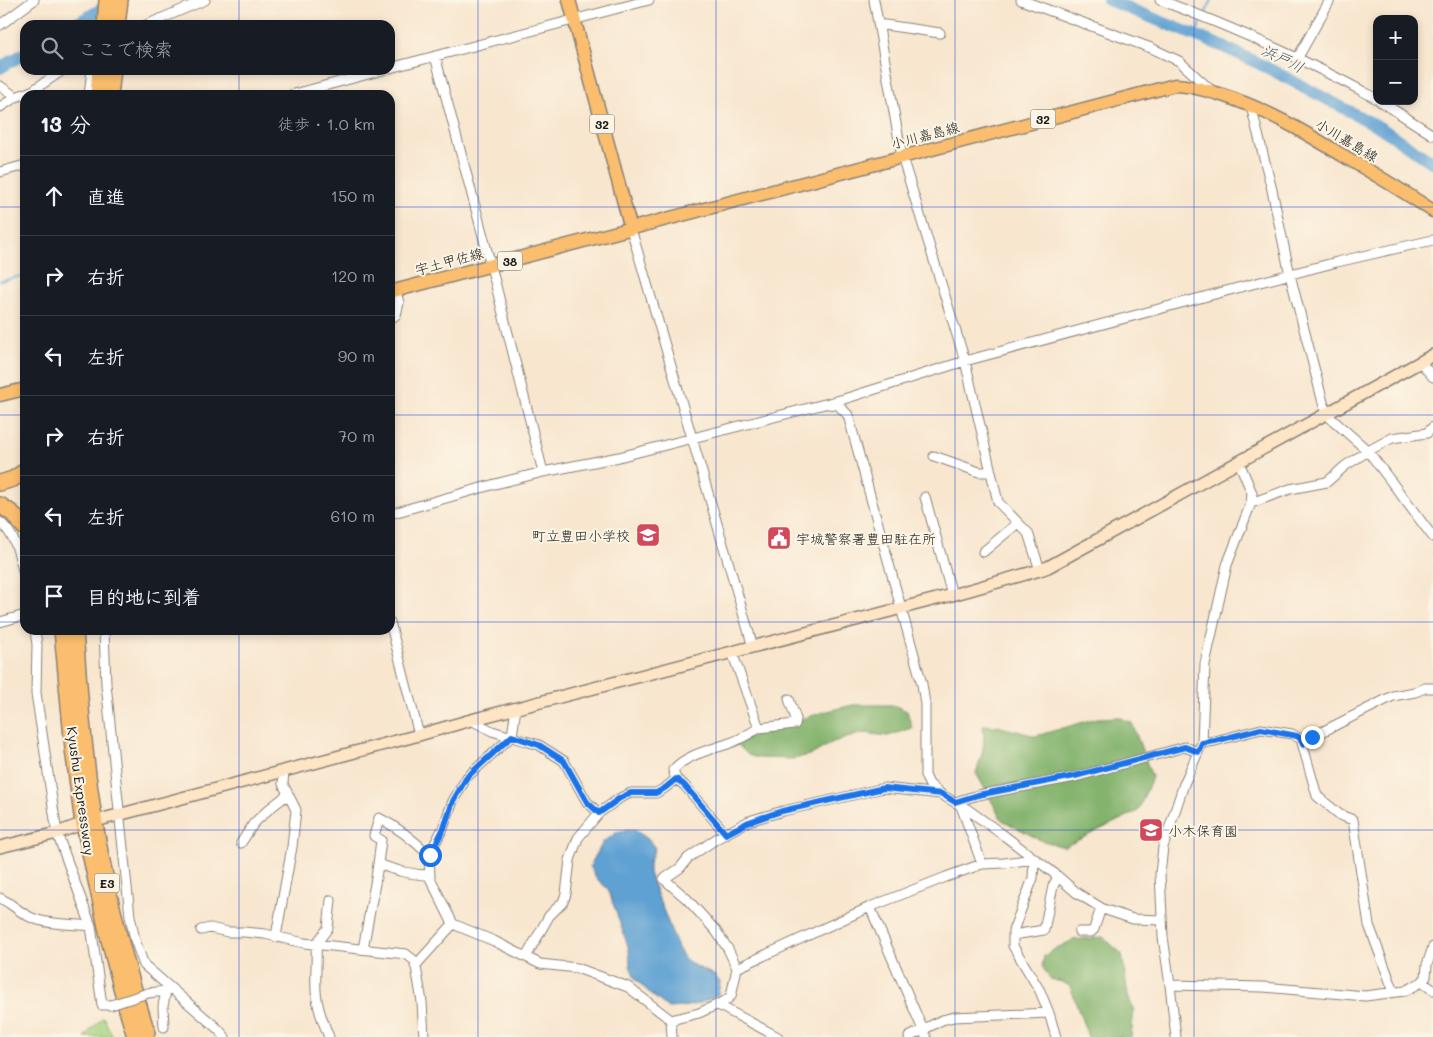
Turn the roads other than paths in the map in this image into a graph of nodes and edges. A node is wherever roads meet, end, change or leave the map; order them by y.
1 (34, 0) edge
2 (108, 0) edge
3 (120, 0) edge
4 (205, 0) edge
5 (569, 0) edge
6 (649, 0) edge
7 (874, 0) edge
8 (1021, 0) edge
9 (1160, 0) edge
10 (1330, 0) edge
11 (106, 20) edge
12 (118, 20) edge
13 (158, 20) edge
14 (574, 20) junction
15 (878, 24) junction
16 (0, 25) edge
17 (940, 33) dead end
18 (435, 56) junction
19 (1297, 59) junction
20 (395, 67) edge
21 (55, 75) edge
22 (92, 75) edge
23 (100, 75) edge
24 (112, 75) edge
25 (365, 75) edge
26 (0, 86) edge
27 (32, 90) edge
28 (90, 90) edge
29 (98, 90) edge
30 (111, 90) edge
31 (309, 90) edge
32 (1214, 93) junction
33 (20, 95) edge
34 (16, 97) junction
35 (1373, 97) edge
36 (1386, 105) edge
37 (1252, 106) junction
38 (0, 107) edge
39 (1433, 135) edge
40 (902, 157) junction
41 (20, 167) edge
42 (0, 172) edge
43 (1433, 211) edge
44 (631, 229) junction
45 (1433, 240) edge
46 (491, 266) junction
47 (1290, 275) junction
48 (395, 291) edge
49 (395, 296) edge
50 (395, 316) edge
51 (1433, 355) edge
52 (966, 361) junction
53 (1420, 362) junction
54 (1433, 377) edge
55 (20, 390) edge
56 (0, 395) edge
57 (825, 404) junction
58 (1326, 414) junction
59 (1433, 426) edge
60 (691, 438) junction
61 (1368, 451) junction
62 (934, 456) dead end
63 (1239, 462) junction
64 (543, 472) junction
65 (991, 472) junction
66 (20, 474) edge
67 (0, 483) edge
68 (925, 497) dead end
69 (1251, 503) junction
70 (0, 505) edge
71 (395, 513) edge
72 (0, 522) edge
73 (20, 522) edge
74 (1018, 523) junction
75 (1433, 537) edge
76 (983, 552) dead end
77 (20, 560) edge
78 (1040, 570) junction
79 (952, 595) junction
80 (901, 608) junction
81 (20, 616) edge
82 (0, 622) edge
83 (36, 635) edge
84 (53, 635) edge
85 (62, 635) edge
86 (75, 635) edge
87 (80, 635) edge
88 (104, 635) edge
89 (393, 635) edge
90 (753, 647) junction
91 (732, 652) junction
92 (1433, 688) edge
93 (789, 698) dead end
94 (516, 708) junction
95 (471, 720) junction
96 (759, 728) junction
97 (83, 731) junction
98 (419, 735) junction
99 (512, 736) junction
100 (1202, 743) junction
101 (1303, 744) junction
102 (1198, 752) junction
103 (284, 771) junction
104 (676, 779) junction
105 (942, 794) junction
106 (288, 795) junction
107 (958, 804) junction
108 (599, 813) junction
109 (120, 814) junction
110 (103, 819) dead end
111 (79, 821) junction
112 (57, 833) junction
113 (726, 834) junction
114 (241, 843) dead end
115 (0, 847) edge
116 (430, 855) junction
117 (1034, 859) junction
118 (378, 864) junction
119 (982, 864) junction
120 (430, 875) junction
121 (1058, 877) junction
122 (0, 898) edge
123 (331, 900) dead end
124 (870, 908) junction
125 (1101, 908) junction
126 (1162, 920) junction
127 (453, 924) junction
128 (91, 926) junction
129 (201, 930) dead end
130 (1079, 932) dead end
131 (1013, 935) junction
132 (276, 936) junction
133 (316, 944) junction
134 (1433, 947) edge
135 (363, 949) junction
136 (526, 957) junction
137 (415, 966) junction
138 (738, 968) junction
139 (1422, 982) junction
140 (1170, 985) junction
141 (166, 989) junction
142 (1433, 990) edge
143 (1394, 992) junction
144 (718, 1005) junction
145 (1050, 1013) junction
146 (671, 1020) junction
147 (164, 1027) dead end
148 (141, 1034) edge
149 (924, 1034) edge
150 (225, 1037) edge
151 (329, 1037) edge
152 (426, 1037) edge
153 (672, 1037) edge
154 (778, 1037) edge
155 (909, 1037) edge
156 (1056, 1037) edge
157 (1176, 1037) edge

1 - 16 street
2 - 11 highway
3 - 12 highway
4 - 13 street
5 - 14 main road, 32
6 - 14 street
7 - 15 street
8 - 32 street
9 - 19 street
10 - 19 street
14 - 18 street
14 - 44 main road, 32
15 - 17 street
15 - 40 street
18 - 20 street
18 - 46 street
19 - 35 street
21 - 27 street
22 - 28 street
23 - 29 highway
24 - 30 highway
25 - 31 street
26 - 34 street
32 - 37 main road, 小川嘉島線 / 32
32 - 40 main road, 小川嘉島線 / 32
33 - 34 street
34 - 38 street
36 - 39 street
37 - 43 main road, 小川嘉島線 / 32
37 - 47 street
40 - 44 main road, 小川嘉島線 / 32
40 - 52 street
41 - 42 street
44 - 46 main road, 宇土甲佐線 / 38
44 - 60 street
45 - 47 street
46 - 48 main road, 宇土甲佐線 / 38
46 - 64 street
47 - 52 street
47 - 58 street
49 - 50 street
51 - 53 street
52 - 57 street
52 - 65 street
53 - 54 street
53 - 58 street
55 - 56 main road
57 - 60 street
57 - 80 street
58 - 61 street
58 - 63 street
59 - 61 street
60 - 64 street
60 - 90 street
61 - 69 street
61 - 75 street
62 - 65 street
63 - 69 street
63 - 78 street
64 - 71 street
65 - 74 street
66 - 67 highway
68 - 79 street
69 - 100 street
70 - 73 highway
72 - 77 street
74 - 76 street
74 - 78 street
78 - 79 street
79 - 80 street
80 - 90 street
80 - 105 street
81 - 82 street
83 - 112 street
84 - 111 highway
85 - 111 highway, Kyushu Expressway / E3
86 - 97 highway, Kyushu Expressway / E3
87 - 97 highway
88 - 109 street
89 - 98 street
90 - 91 street
91 - 94 street
91 - 96 street
92 - 101 street
93 - 96 street
94 - 95 street
94 - 99 street
95 - 98 street
95 - 99 street
96 - 104 street
97 - 148 highway, Kyushu Expressway / E3
98 - 103 street
99 - 108 street
99 - 116 street
100 - 101 street
100 - 102 street
101 - 143 street
102 - 107 street
102 - 126 street
103 - 106 street
103 - 109 street
104 - 108 street
104 - 113 street
105 - 107 street
105 - 113 street
106 - 114 street
106 - 132 street
107 - 117 street
107 - 119 street
108 - 136 street
109 - 110 street
109 - 141 street
111 - 112 street
111 - 148 highway, Kyushu Expressway / E3
112 - 115 street
112 - 128 street
113 - 138 street
116 - 118 street
116 - 120 street
117 - 119 street
117 - 121 street
117 - 131 street
118 - 120 street
118 - 135 street
119 - 124 street
120 - 127 street
121 - 125 street
121 - 131 street
122 - 128 street
123 - 133 street
124 - 138 street
124 - 149 street
125 - 126 street
125 - 130 street
126 - 140 street
127 - 136 street
127 - 137 street
128 - 141 street, bridge
129 - 132 street
131 - 145 street
132 - 133 street
133 - 135 street
133 - 151 street
134 - 139 street
135 - 137 street
136 - 146 street
137 - 152 street
138 - 144 street
139 - 142 street
139 - 143 street
140 - 143 street
140 - 157 street
141 - 147 street
141 - 150 street
144 - 146 street
144 - 154 street
145 - 149 street
145 - 156 street
146 - 153 street
149 - 155 street

